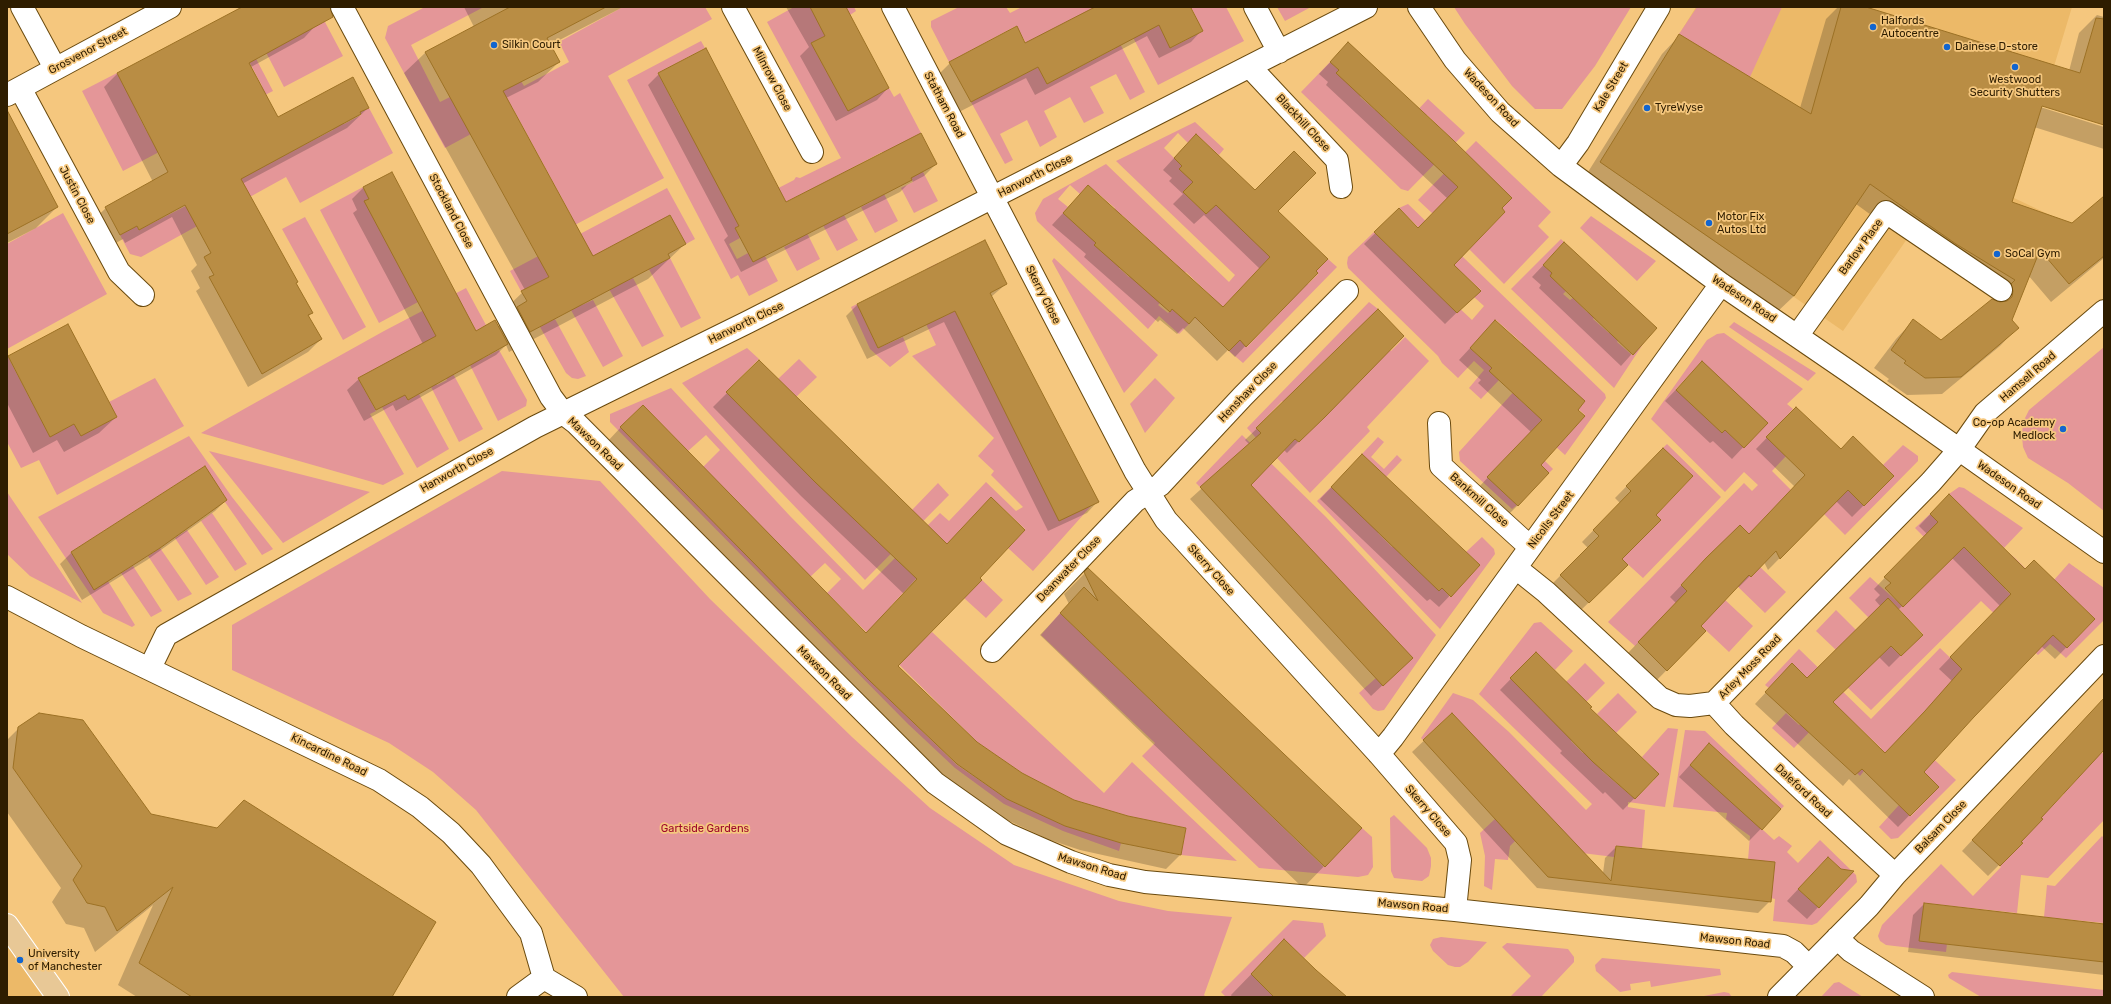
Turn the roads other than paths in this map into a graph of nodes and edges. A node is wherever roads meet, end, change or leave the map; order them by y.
1 (22, 7) edge
2 (170, 7) edge
3 (342, 7) edge
4 (733, 7) edge
5 (1254, 7) edge
6 (1366, 7) edge
7 (1419, 7) edge
8 (1659, 7) edge
9 (898, 9) edge
10 (1279, 52) junction
11 (1250, 67) junction
12 (55, 68) junction
13 (13, 92) edge
14 (812, 152) dead end
15 (1561, 166) junction
16 (1340, 187) dead end
17 (992, 198) junction
18 (1721, 284) junction
19 (2001, 290) dead end
20 (1347, 291) dead end
21 (144, 295) dead end
22 (2104, 311) edge
23 (1797, 336) junction
24 (564, 413) junction
25 (1439, 423) dead end
26 (1959, 450) junction
27 (1150, 493) junction
28 (1530, 547) junction
29 (2104, 552) edge
30 (1516, 568) junction
31 (7, 597) edge
32 (992, 651) dead end
33 (2104, 656) edge
34 (150, 668) junction
35 (1714, 703) junction
36 (1379, 754) junction
37 (1895, 874) junction
38 (1455, 910) junction
39 (7, 925) edge
40 (1837, 938) junction
41 (1808, 966) junction
42 (544, 978) junction
43 (58, 997) edge
44 (518, 997) edge
45 (576, 997) edge
46 (1778, 997) edge
47 (1923, 997) edge

1 - 12 street
2 - 12 street, Grosvenor Street
3 - 24 street, Stockland Close
4 - 14 street, Milnrow Close
5 - 10 street
6 - 10 street, Hanworth Close
7 - 15 street, Wadeson Road
8 - 15 street, Kale Street
9 - 17 street, Statham Road
10 - 11 street, Hanworth Close
11 - 16 street, Blackhill Close
11 - 17 street, Hanworth Close
12 - 13 street, Grosvenor Street
13 - 21 street, Justin Close
15 - 18 street, Wadeson Road
17 - 24 street, Hanworth Close
17 - 27 street, Skerry Close
18 - 23 street, Wadeson Road
18 - 28 street, Nicolls Street
19 - 23 street, Barlow Place
20 - 27 street, Henshaw Close
22 - 26 street, Hamsell Road
23 - 26 street, Wadeson Road
24 - 34 street, Hanworth Close
24 - 38 street, Mawson Road
25 - 28 street, Bankmill Close
26 - 29 street, Wadeson Road
26 - 35 street, Arley Moss Road
27 - 32 street, Deanwater Close
27 - 36 street, Skerry Close
28 - 30 street, Nicolls Street
30 - 35 street, Arley Moss Road
30 - 36 street, Nicolls Street
31 - 34 street, Kincardine Road
33 - 37 street, Balsam Close
34 - 42 street, Kincardine Road
35 - 37 street, Daleford Road
36 - 38 street, Skerry Close
37 - 40 street, Balsam Close
38 - 41 street, Mawson Road
39 - 43 highway
40 - 41 street, Balsam Close
40 - 47 street
41 - 46 street, Balsam Close
42 - 44 street
42 - 45 street

